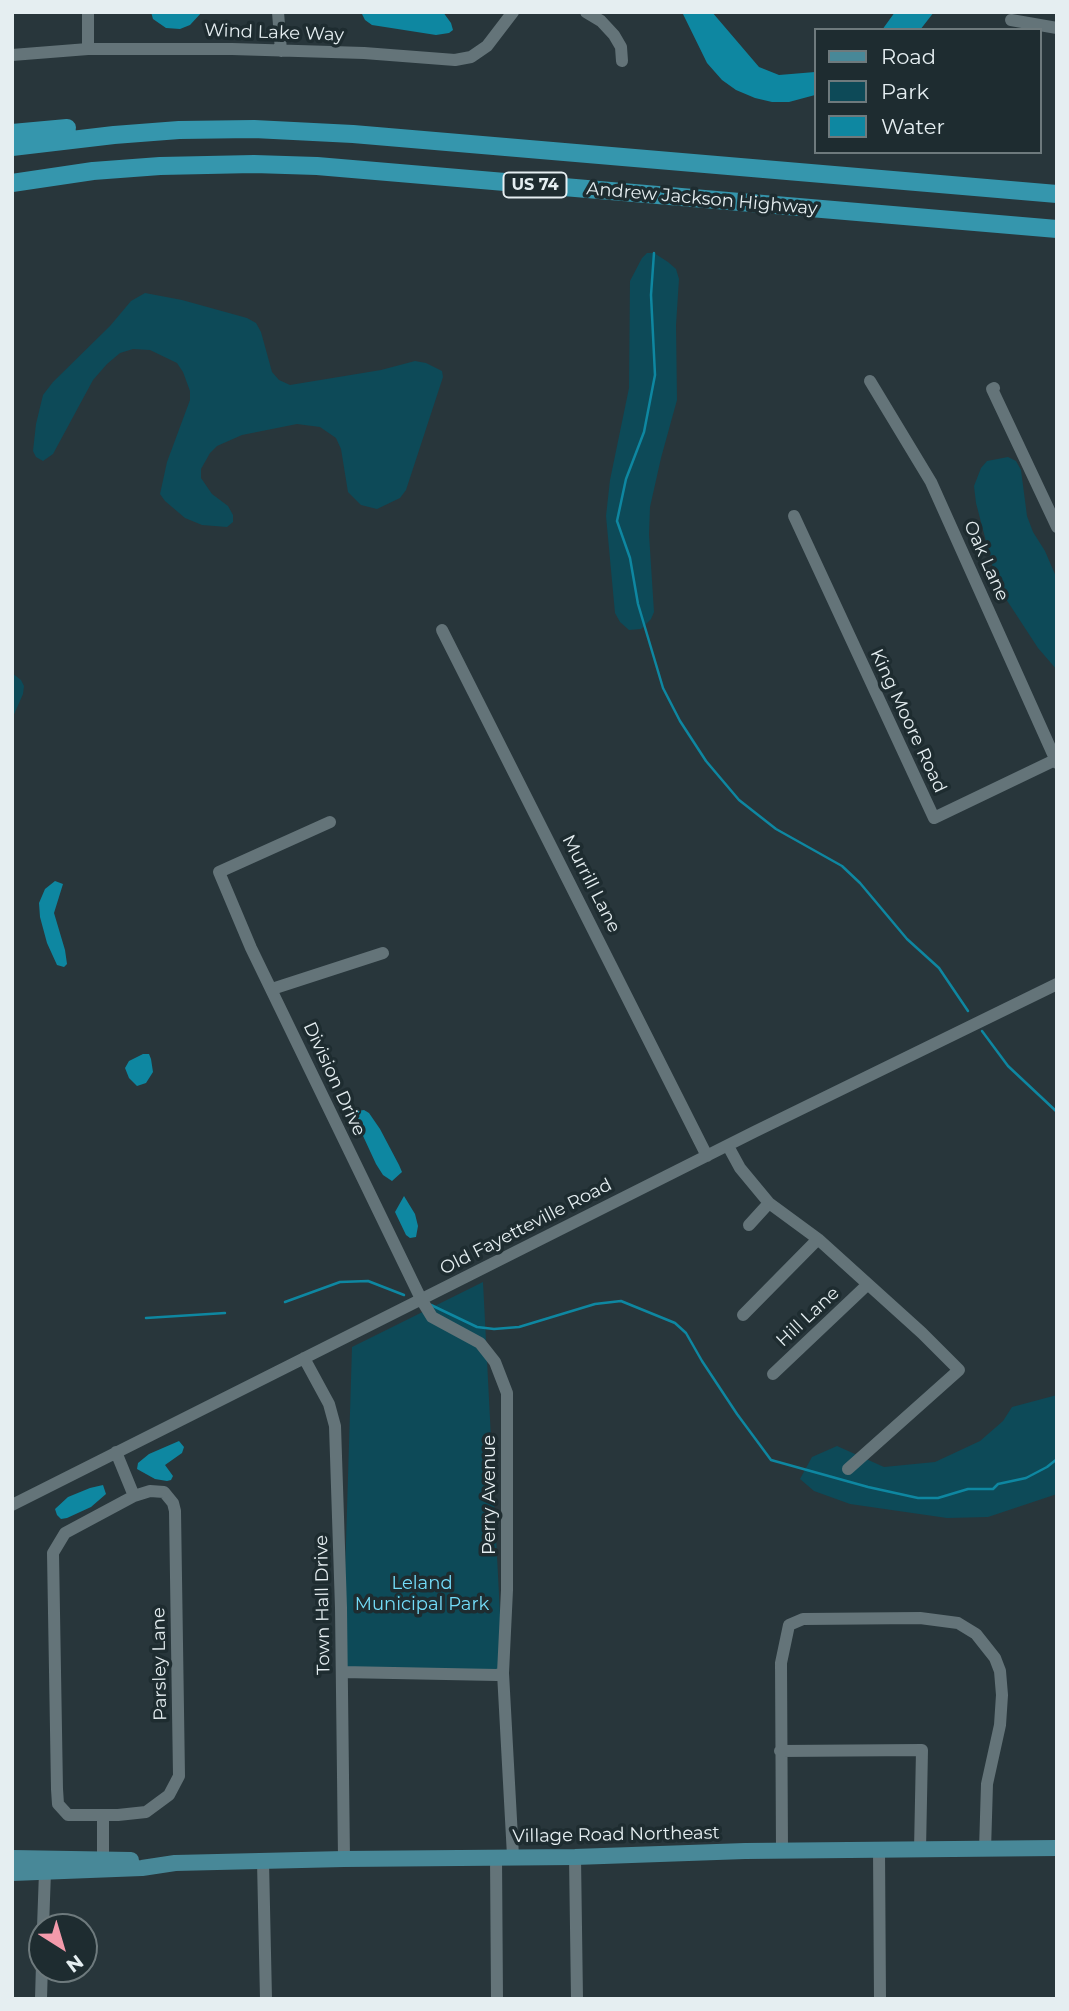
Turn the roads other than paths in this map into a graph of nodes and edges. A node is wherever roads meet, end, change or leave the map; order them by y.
1 (88, 12) edge
2 (278, 12) edge
3 (513, 12) edge
4 (586, 12) edge
5 (1010, 21) edge
6 (1057, 28) edge
7 (88, 49) junction
8 (281, 51) junction
9 (12, 55) edge
10 (622, 61) dead end
11 (179, 130) junction
12 (12, 133) edge
13 (12, 147) edge
14 (12, 183) edge
15 (1057, 194) edge
16 (1057, 229) edge
17 (870, 381) dead end
18 (995, 387) dead end
19 (794, 516) dead end
20 (1057, 527) edge
21 (442, 630) dead end
22 (1056, 761) edge
23 (330, 822) dead end
24 (383, 953) dead end
25 (1057, 984) edge
26 (272, 989) junction
27 (728, 1146) junction
28 (707, 1156) junction
29 (769, 1203) junction
30 (749, 1225) dead end
31 (818, 1240) junction
32 (867, 1285) junction
33 (421, 1299) junction
34 (743, 1315) dead end
35 (304, 1358) junction
36 (773, 1374) dead end
37 (116, 1452) junction
38 (848, 1469) dead end
39 (134, 1496) junction
40 (12, 1505) edge
41 (342, 1672) junction
42 (503, 1673) junction
43 (780, 1751) junction
44 (103, 1815) junction
45 (1057, 1849) edge
46 (879, 1850) junction
47 (920, 1850) junction
48 (985, 1850) junction
49 (782, 1851) junction
50 (513, 1856) junction
51 (496, 1857) junction
52 (575, 1857) junction
53 (12, 1858) edge
54 (344, 1858) junction
55 (263, 1861) junction
56 (103, 1864) junction
57 (45, 1872) junction
58 (12, 1873) edge
59 (44, 1913) edge
60 (266, 1999) edge
61 (498, 1999) edge
62 (577, 1999) edge
63 (880, 1999) edge

1 - 7 street
2 - 8 street
3 - 8 street, Wind Lake Way
4 - 10 street
5 - 6 street
7 - 8 street, Wind Lake Way
7 - 9 street, Wind Lake Way
11 - 12 highway
11 - 13 highway, Andrew Jackson Highway / US 74
11 - 15 highway, Andrew Jackson Highway / US 74
14 - 16 highway, Andrew Jackson Highway / US 74
17 - 22 street, Oak Lane
18 - 20 street
19 - 22 street, King Moore Road
21 - 28 street, Murrill Lane
23 - 26 street, Division Drive
24 - 26 street
25 - 27 street, Old Fayetteville Road
26 - 33 street, Division Drive
27 - 28 street, Old Fayetteville Road
27 - 29 street
28 - 33 street, Old Fayetteville Road
29 - 30 street
29 - 31 street
31 - 32 street
31 - 34 street
32 - 36 street, Hill Lane
32 - 38 street
33 - 35 street, Old Fayetteville Road
33 - 42 street, Perry Avenue
35 - 37 street, Old Fayetteville Road
35 - 41 street, Town Hall Drive
37 - 39 street
37 - 40 street, Old Fayetteville Road
39 - 44 street, Parsley Lane
39 - 44 street, Parsley Lane
41 - 42 street
41 - 54 street, Town Hall Drive
42 - 50 street, Perry Avenue
43 - 47 street
43 - 48 street
43 - 49 street
44 - 56 street
45 - 48 main road, Village Road Northeast
46 - 47 main road, Village Road Northeast
46 - 49 main road, Village Road Northeast
46 - 63 street
47 - 48 main road, Village Road Northeast
49 - 52 main road, Village Road Northeast
50 - 51 main road, Village Road Northeast
50 - 52 main road, Village Road Northeast
51 - 54 main road, Village Road Northeast
51 - 61 street
52 - 62 street
53 - 56 main road, Village Road Northeast
54 - 55 main road, Village Road Northeast
55 - 56 main road, Village Road Northeast
55 - 60 street
56 - 57 main road, Village Road Northeast
57 - 58 main road, Village Road Northeast
57 - 59 street

